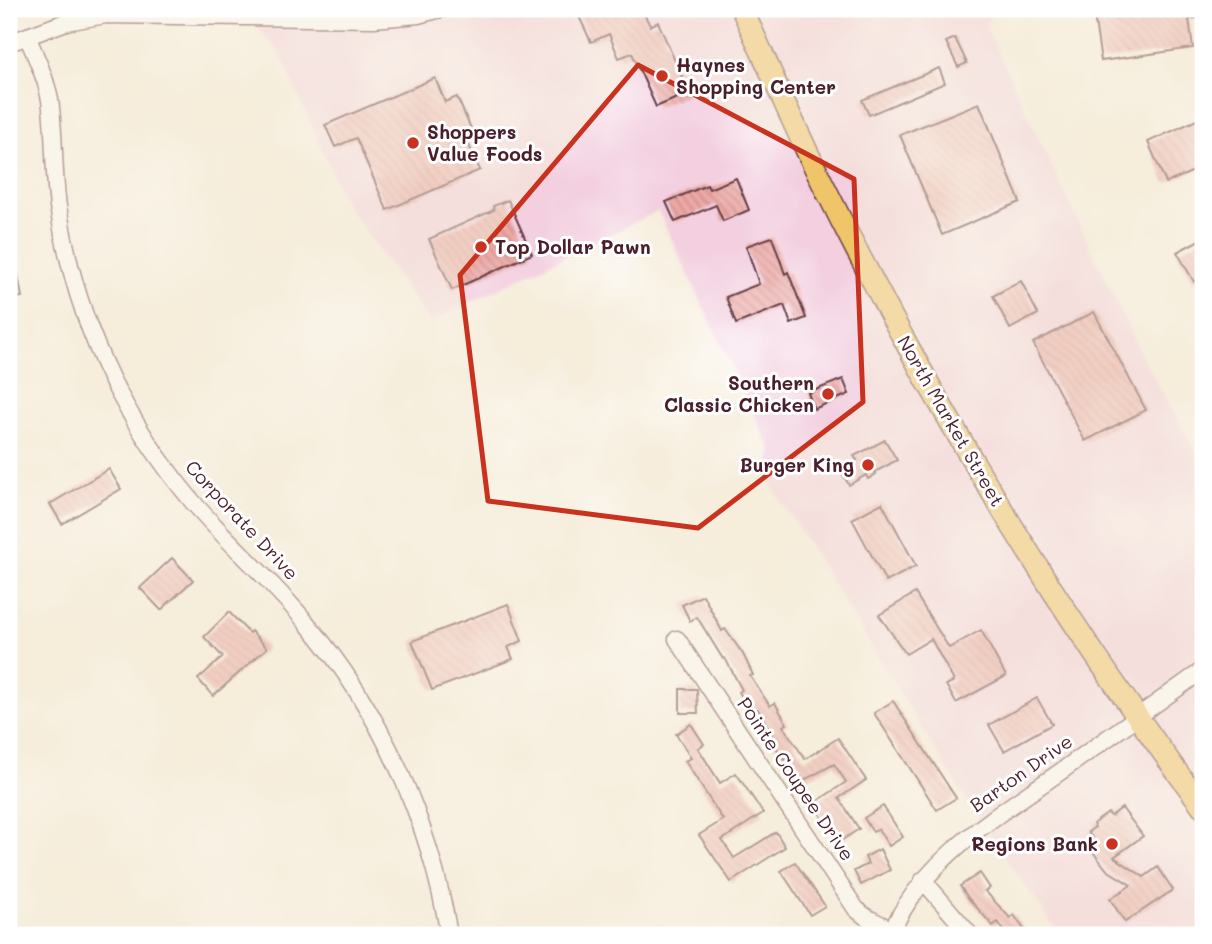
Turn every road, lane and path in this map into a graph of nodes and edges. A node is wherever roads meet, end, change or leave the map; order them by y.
1 (441, 9) edge
2 (742, 9) edge
3 (27, 36) junction
4 (9, 43) edge
5 (677, 639) dead end
6 (1203, 670) edge
7 (1138, 717) junction
8 (1203, 807) edge
9 (923, 880) junction
10 (891, 932) edge
11 (449, 935) edge
12 (970, 935) edge

1 - 3 street
2 - 7 main road, North Market Street
3 - 4 street
3 - 11 street, Corporate Drive
5 - 10 street, Pointe Coupee Drive
6 - 7 street, Barton Drive
7 - 8 main road, North Market Street
7 - 9 street, Barton Drive
9 - 10 street, Barton Drive
9 - 12 street

